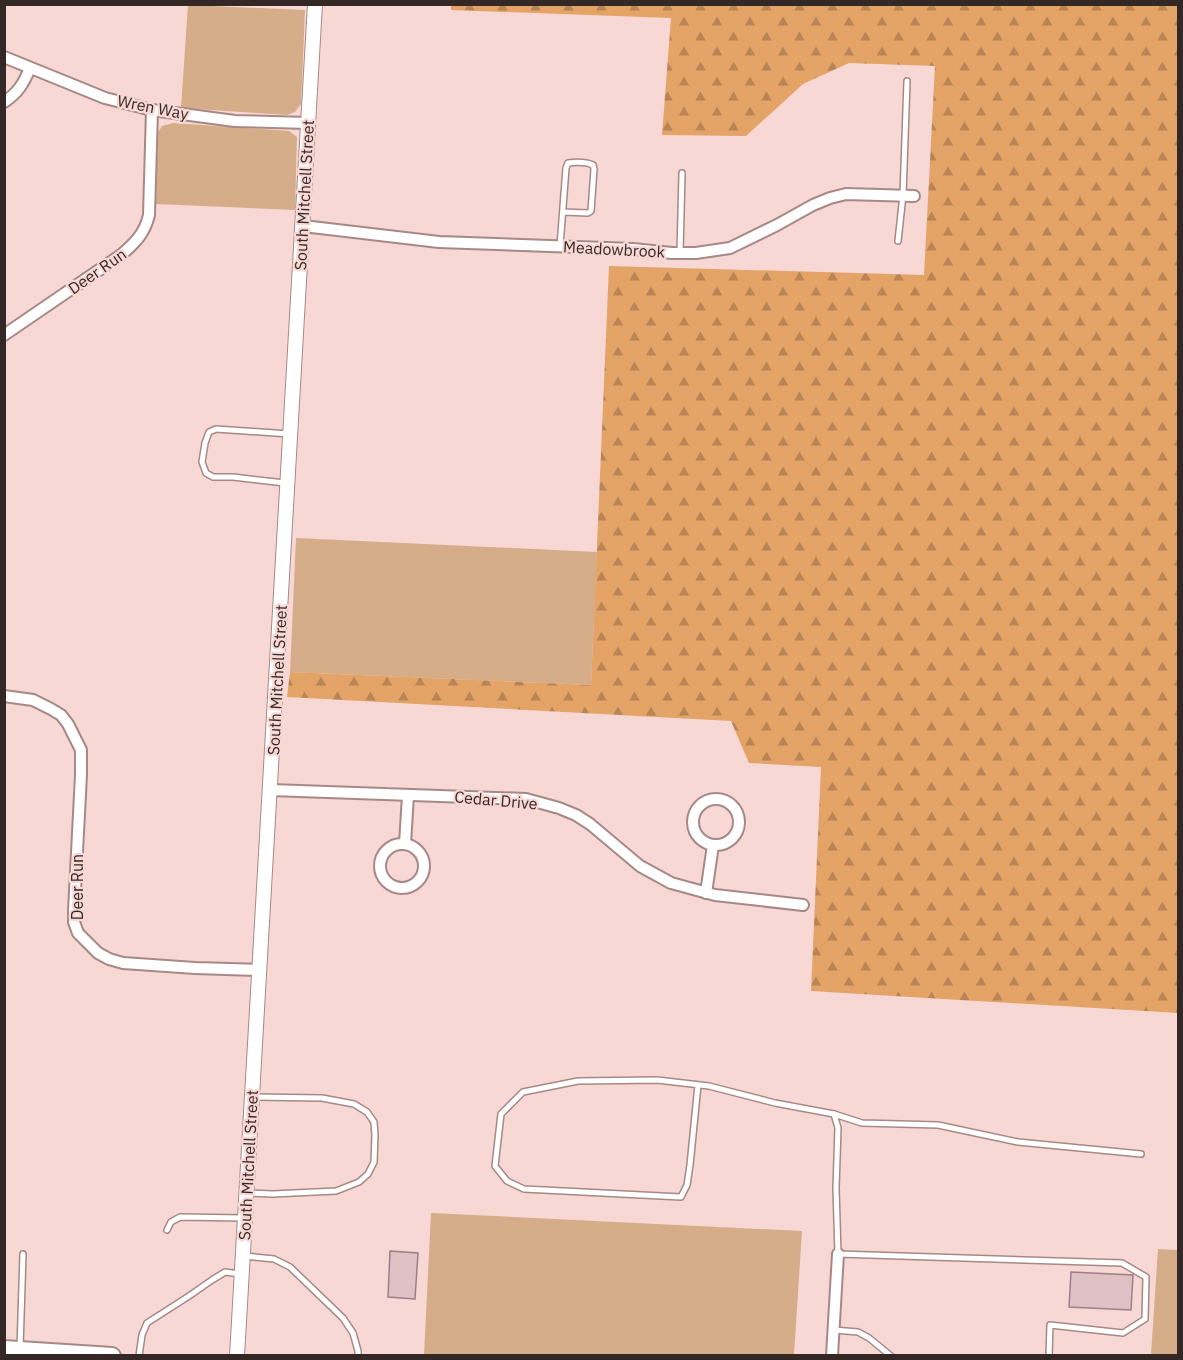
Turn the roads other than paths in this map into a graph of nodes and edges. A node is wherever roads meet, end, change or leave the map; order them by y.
1 (315, 4) edge
2 (4, 57) edge
3 (30, 68) junction
4 (907, 81) dead end
5 (4, 102) edge
6 (152, 110) junction
7 (309, 123) junction
8 (682, 173) dead end
9 (908, 195) junction
10 (563, 212) junction
11 (303, 226) junction
12 (898, 241) dead end
13 (560, 246) junction
14 (680, 253) junction
15 (4, 335) edge
16 (291, 434) junction
17 (288, 483) junction
18 (4, 696) edge
19 (271, 790) junction
20 (408, 795) junction
21 (405, 844) junction
22 (713, 845) junction
23 (706, 893) junction
24 (802, 904) dead end
25 (260, 970) junction
26 (698, 1085) junction
27 (252, 1097) junction
28 (834, 1114) junction
29 (1141, 1154) dead end
30 (246, 1193) junction
31 (245, 1218) junction
32 (167, 1230) dead end
33 (23, 1254) dead end
34 (838, 1254) junction
35 (243, 1256) junction
36 (242, 1274) junction
37 (834, 1330) junction
38 (12, 1350) edge
39 (112, 1356) edge
40 (139, 1356) edge
41 (237, 1356) edge
42 (358, 1356) edge
43 (832, 1356) edge
44 (891, 1356) edge
45 (1049, 1356) edge

1 - 7 street, South Mitchell Street
2 - 3 street, Wren Way
3 - 5 street
3 - 6 street, Wren Way
4 - 9 lane
6 - 7 street, Wren Way
6 - 15 street, Deer Run
7 - 11 street, South Mitchell Street
8 - 14 lane
9 - 12 lane
9 - 14 street, Meadowbrook
10 - 10 lane
10 - 13 lane
11 - 13 street, Meadowbrook
11 - 16 street, South Mitchell Street
13 - 14 street, Meadowbrook
16 - 17 street, South Mitchell Street
16 - 17 lane
17 - 19 street, South Mitchell Street
18 - 25 street, Deer Run
19 - 20 street, Cedar Drive
19 - 25 street, South Mitchell Street
20 - 21 street
20 - 23 street, Cedar Drive
21 - 21 street
22 - 22 street
22 - 23 street
23 - 24 street, Cedar Drive
25 - 27 street, South Mitchell Street
26 - 26 lane
26 - 28 lane
27 - 30 street, South Mitchell Street
27 - 30 lane
28 - 29 lane
28 - 34 lane
30 - 31 street, South Mitchell Street
31 - 32 lane
31 - 35 street, South Mitchell Street
33 - 38 lane
34 - 37 street
34 - 45 lane
35 - 36 street, South Mitchell Street
35 - 42 lane
36 - 40 lane
36 - 41 street, South Mitchell Street
37 - 43 street
37 - 44 lane
38 - 39 main road

